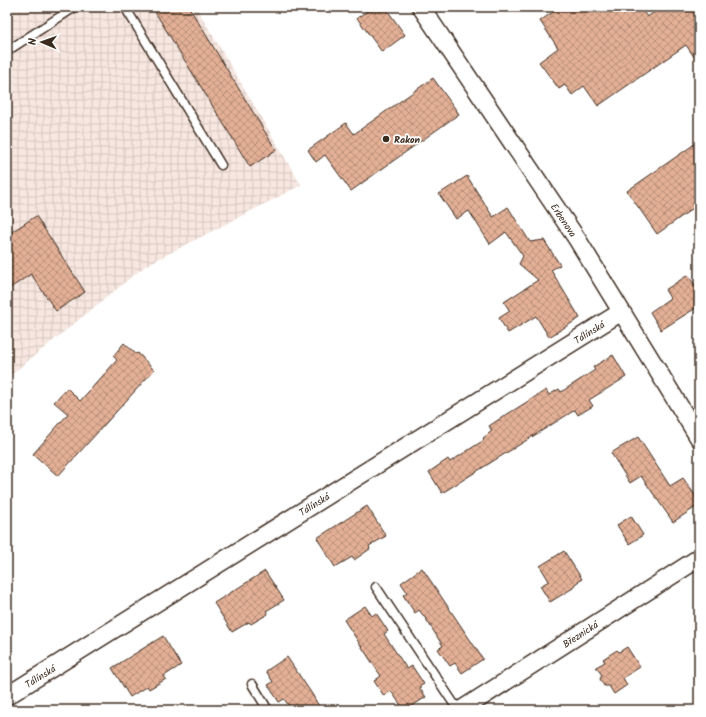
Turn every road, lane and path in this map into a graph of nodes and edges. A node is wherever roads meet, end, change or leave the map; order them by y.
1 (75, 7) edge
2 (125, 7) edge
3 (421, 7) edge
4 (7, 51) edge
5 (221, 166) dead end
6 (621, 312) junction
7 (699, 438) edge
8 (699, 558) edge
9 (376, 587) dead end
10 (252, 684) dead end
11 (7, 696) edge
12 (268, 710) edge
13 (458, 710) edge
14 (462, 710) edge

1 - 4 lane
2 - 5 lane
3 - 6 street, Erbenova
6 - 7 street, Erbenova
6 - 11 street, Tálínská
8 - 14 street, Březnická
9 - 13 lane
10 - 12 lane

